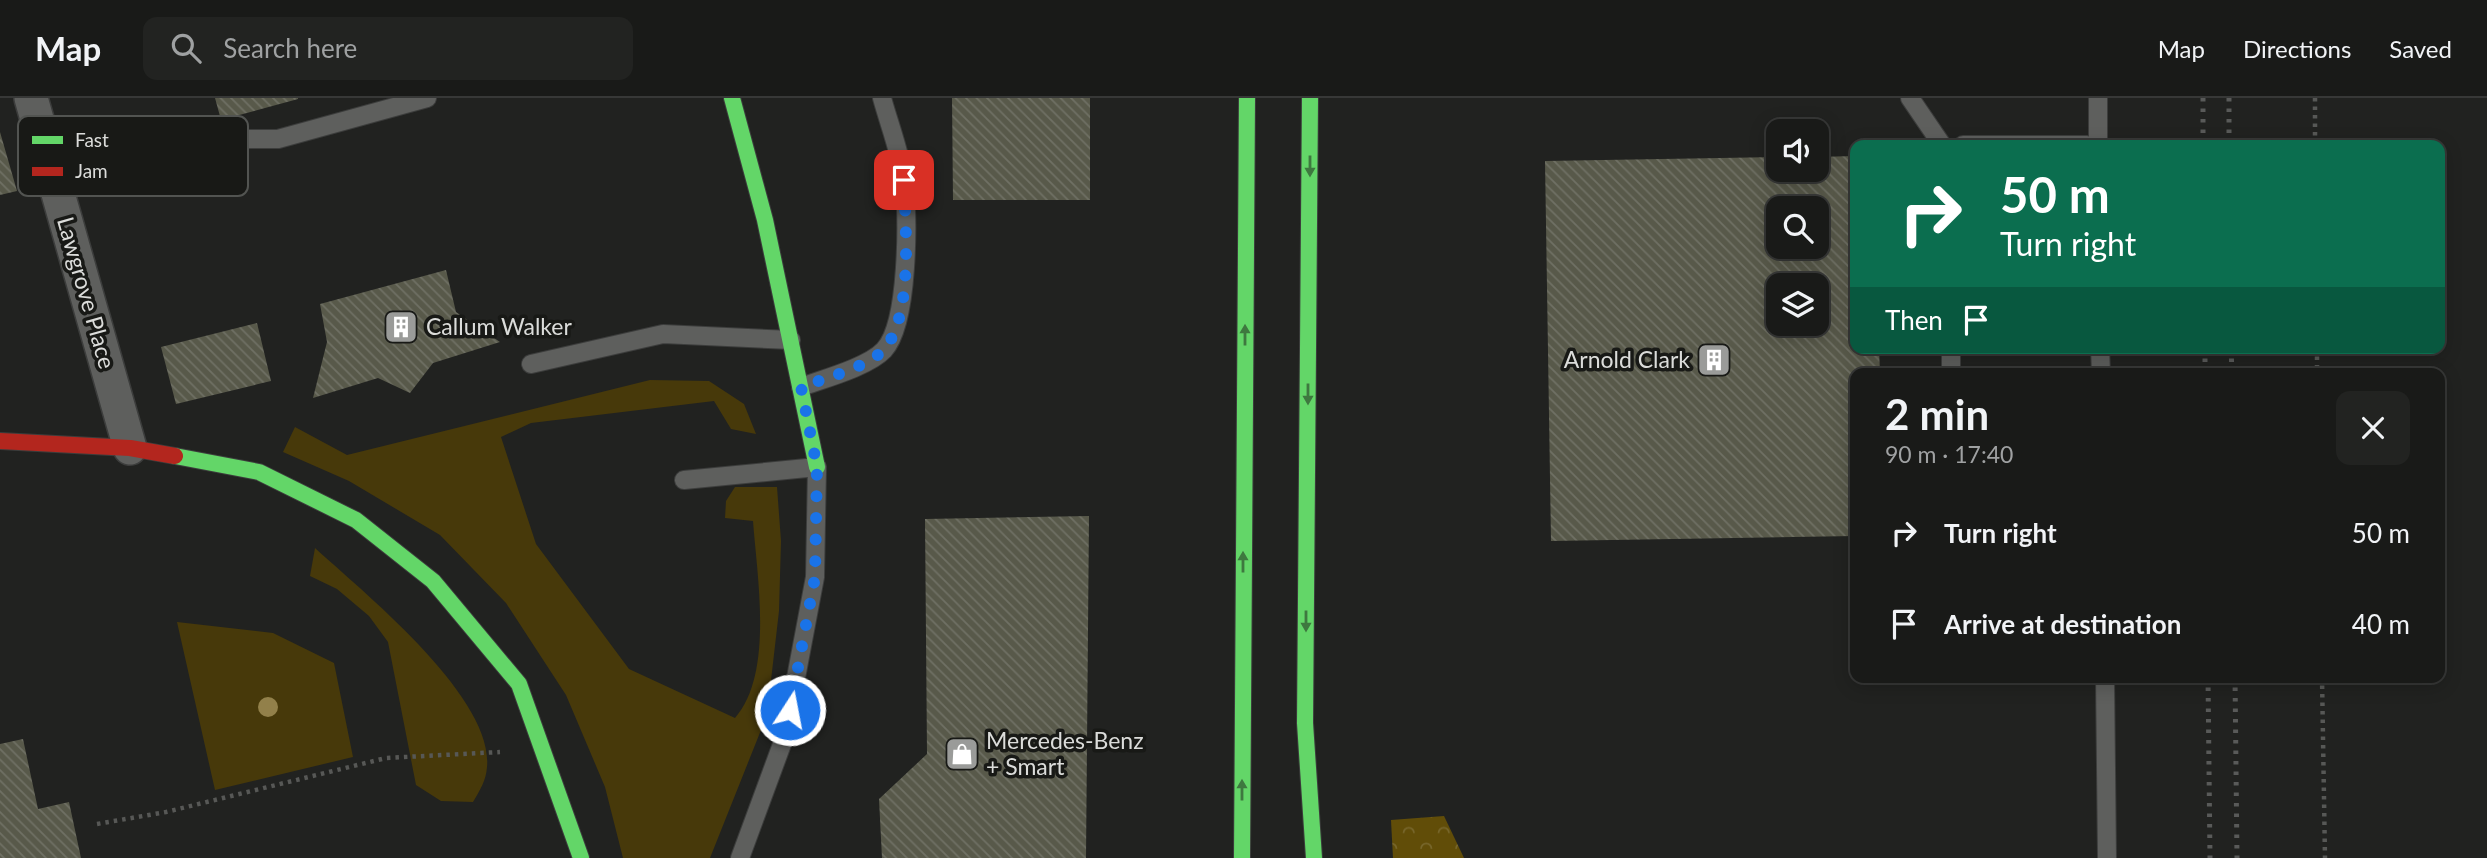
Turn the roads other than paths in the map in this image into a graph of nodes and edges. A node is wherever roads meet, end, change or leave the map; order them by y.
1 (31, 98) edge
2 (427, 98) edge
3 (732, 98) edge
4 (881, 98) edge
5 (1247, 98) edge
6 (1310, 98) edge
7 (1910, 98) edge
8 (2098, 98) edge
9 (36, 116) edge
10 (248, 139) edge
11 (1939, 140) edge
12 (2098, 140) edge
13 (58, 196) edge
14 (791, 340) junction
15 (531, 363) dead end
16 (801, 387) junction
17 (0, 441) edge
18 (130, 448) junction
19 (817, 467) junction
20 (684, 480) dead end
21 (2105, 683) edge
22 (581, 858) edge
23 (740, 858) edge
24 (1242, 858) edge
25 (1314, 858) edge
26 (2107, 858) edge

1 - 9 street, Lawgrove Place
2 - 10 lane
3 - 14 main road
4 - 16 lane
24 -> 5 main road
6 -> 25 main road
7 - 11 lane
8 - 12 lane
13 - 18 street, Lawgrove Place
14 - 15 lane
14 - 16 main road
16 - 19 main road
17 - 18 main road
18 - 22 main road
19 - 20 lane
19 - 23 lane
21 - 26 lane

